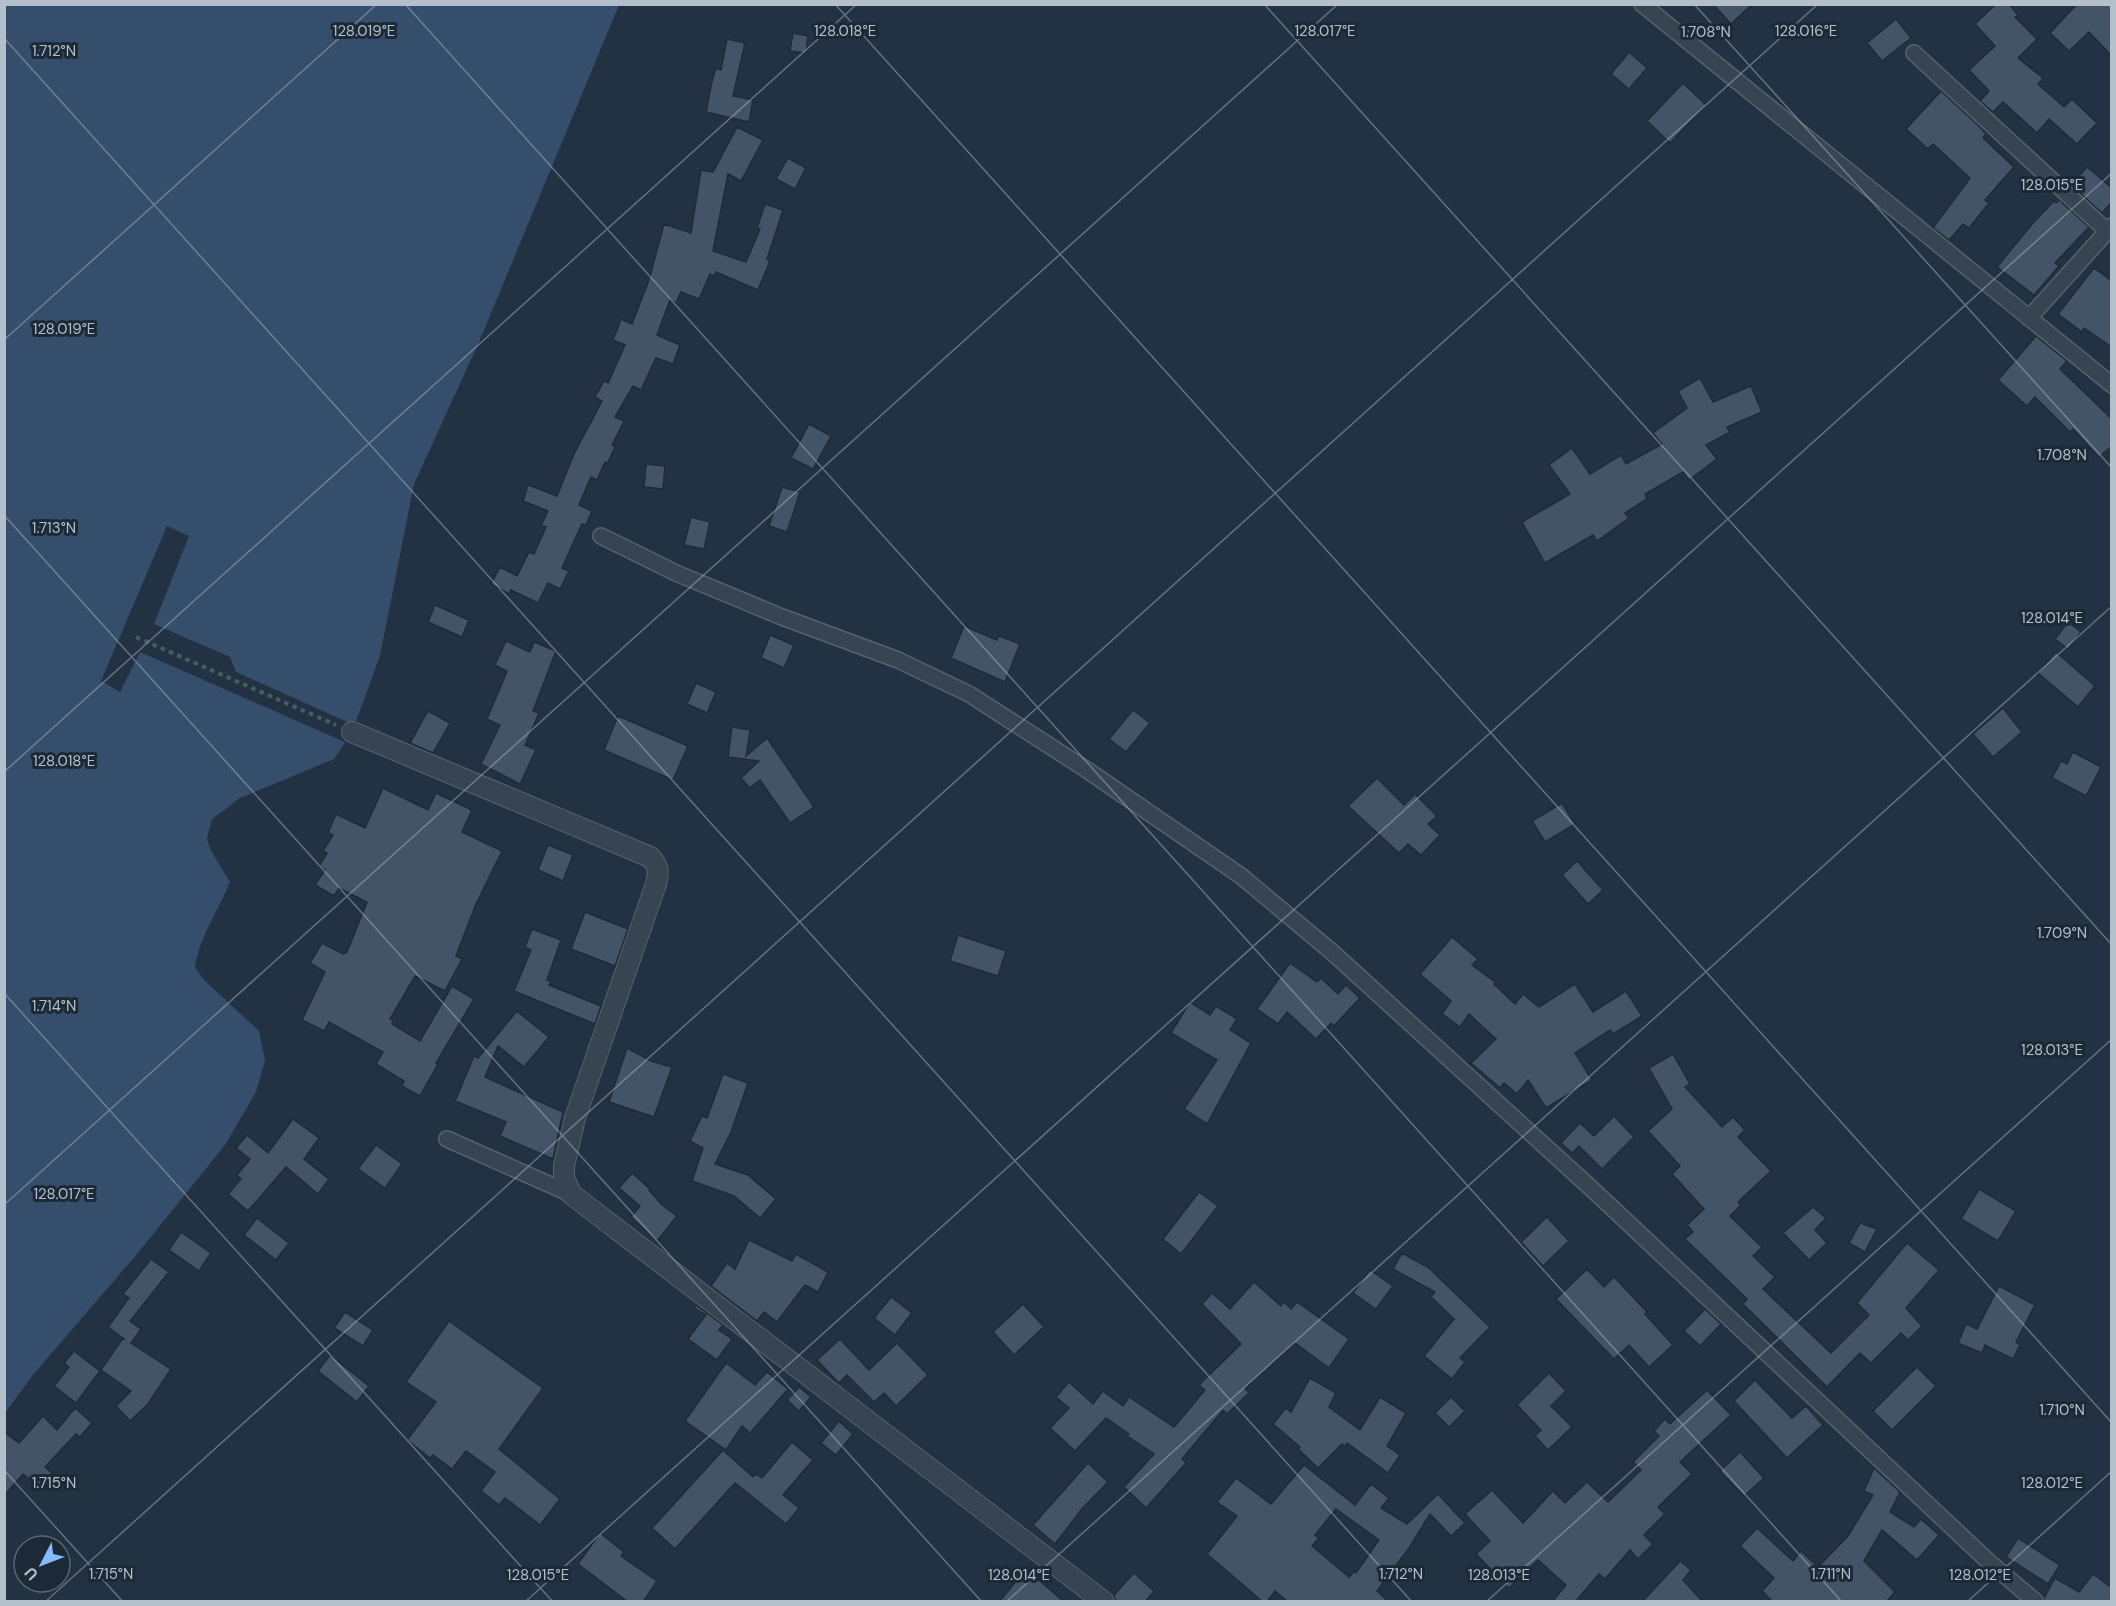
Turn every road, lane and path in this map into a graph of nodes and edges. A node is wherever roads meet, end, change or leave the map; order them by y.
1 (1642, 4) edge
2 (1914, 53) dead end
3 (2109, 228) edge
4 (2029, 318) junction
5 (2112, 385) edge
6 (601, 536) dead end
7 (136, 637) dead end
8 (352, 732) joint
9 (447, 1139) dead end
10 (571, 1194) junction
11 (1098, 1599) edge
12 (2036, 1602) edge

1 - 4 street
2 - 3 street
3 - 4 street
4 - 5 street
6 - 12 street
7 - 8 path
8 - 10 street
9 - 10 street
10 - 11 street

